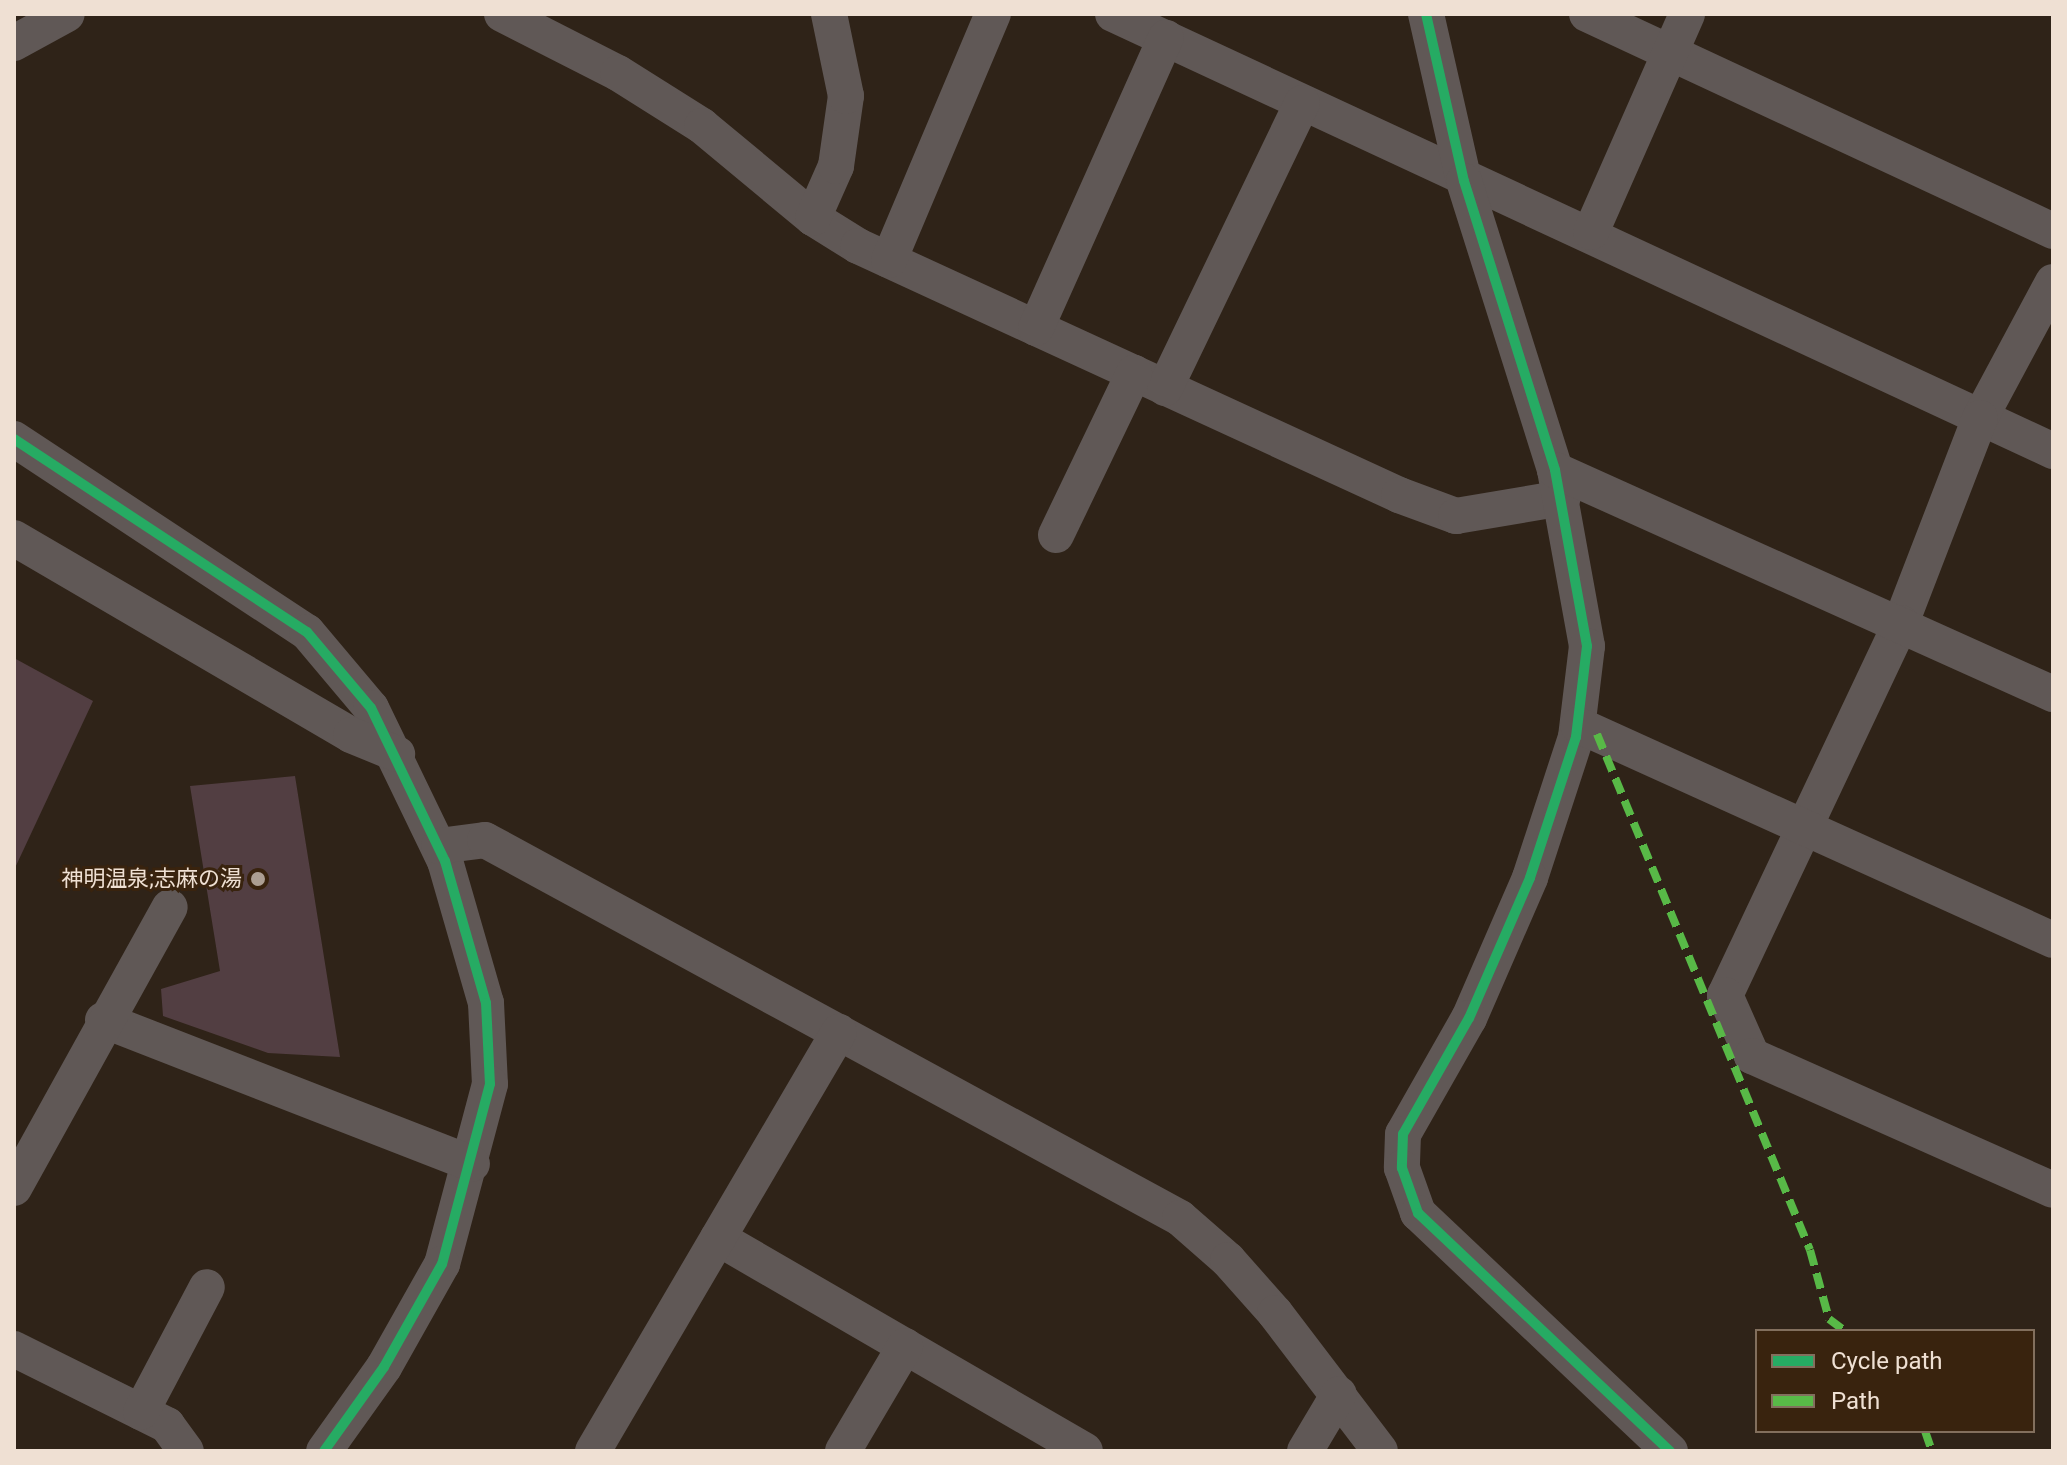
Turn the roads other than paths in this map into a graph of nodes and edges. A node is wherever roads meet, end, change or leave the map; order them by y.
1 (67, 14) edge
2 (502, 14) edge
3 (829, 14) edge
4 (993, 14) edge
5 (1113, 14) edge
6 (1426, 14) edge
7 (1587, 14) edge
8 (1687, 14) edge
9 (1166, 38) junction
10 (14, 43) edge
11 (1670, 52) junction
12 (1302, 103) junction
13 (1464, 181) junction
14 (813, 218) junction
15 (2053, 231) edge
16 (1591, 232) junction
17 (889, 260) junction
18 (2053, 282) edge
19 (1036, 328) junction
20 (1150, 380) junction
21 (1980, 418) junction
22 (14, 439) edge
23 (2053, 451) edge
24 (1559, 484) junction
25 (1056, 535) dead end
26 (14, 538) edge
27 (1901, 623) junction
28 (2053, 694) edge
29 (1578, 725) junction
30 (397, 754) junction
31 (1805, 827) junction
32 (439, 846) junction
33 (170, 907) dead end
34 (2053, 940) edge
35 (103, 1020) junction
36 (839, 1032) junction
37 (28, 1130) edge
38 (472, 1164) junction
39 (14, 1188) edge
40 (2053, 1190) edge
41 (718, 1238) junction
42 (207, 1287) dead end
43 (905, 1346) junction
44 (14, 1349) edge
45 (1339, 1394) junction
46 (141, 1412) junction
47 (186, 1451) edge
48 (324, 1451) edge
49 (593, 1451) edge
50 (843, 1451) edge
51 (1085, 1451) edge
52 (1305, 1451) edge
53 (1380, 1451) edge
54 (1670, 1451) edge

1 - 10 street
2 - 14 street
3 - 14 street
4 - 17 street
5 - 9 street
6 - 13 street
7 - 11 street
8 - 11 street
9 - 12 street
9 - 19 street
11 - 15 street
11 - 16 street
12 - 13 street
12 - 20 street
13 - 16 street
13 - 24 street
14 - 17 street
16 - 21 street
17 - 19 street
18 - 21 street
19 - 20 street
20 - 24 street
20 - 25 street
21 - 23 street
21 - 27 street
22 - 30 street
24 - 27 street
24 - 29 street
26 - 30 street
27 - 28 street
27 - 31 street
29 - 31 street
29 - 54 street
30 - 32 street
31 - 34 street
31 - 40 street
32 - 36 street
32 - 38 street
33 - 35 street
35 - 37 street
35 - 38 street
36 - 41 street
36 - 45 street
37 - 39 street
38 - 48 street
41 - 43 street
41 - 49 street
42 - 46 street
43 - 50 street
43 - 51 street
44 - 46 street
45 - 52 street
45 - 53 street
46 - 47 street

